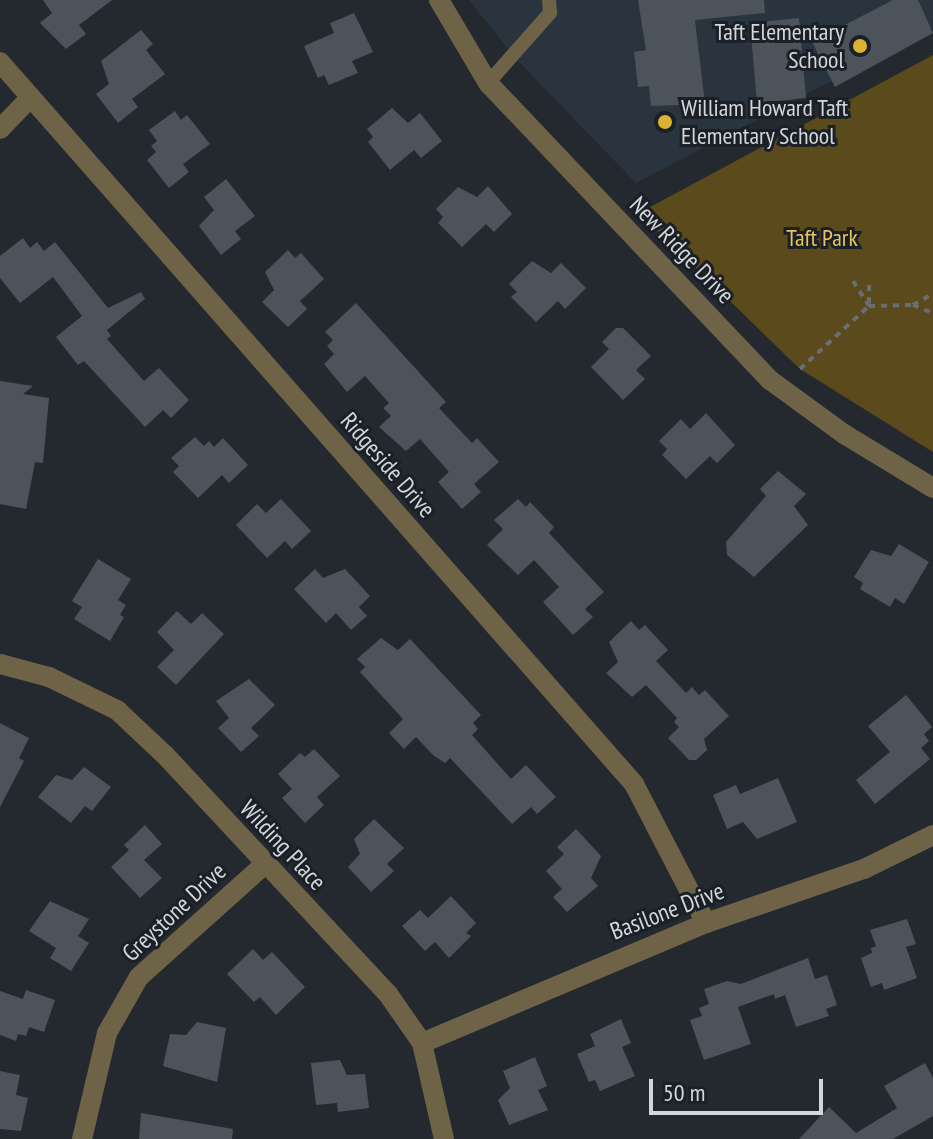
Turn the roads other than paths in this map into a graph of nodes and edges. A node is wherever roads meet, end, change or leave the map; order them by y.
1 (439, 0) edge
2 (549, 0) edge
3 (0, 62) edge
4 (488, 83) junction
5 (30, 98) junction
6 (0, 129) edge
7 (933, 488) edge
8 (0, 664) edge
9 (933, 835) edge
10 (265, 864) junction
11 (706, 923) junction
12 (422, 1043) junction
13 (82, 1139) edge
14 (444, 1139) edge

1 - 4 street, New Ridge Drive
2 - 4 lane
3 - 5 street, Ridgeside Drive
4 - 7 street, New Ridge Drive
5 - 6 street
5 - 11 street, Ridgeside Drive
8 - 10 street, Wilding Place
9 - 11 street, Basilone Drive
10 - 12 street, Wilding Place
10 - 13 street, Greystone Drive
11 - 12 street, Basilone Drive
12 - 14 street, Wilding Place

